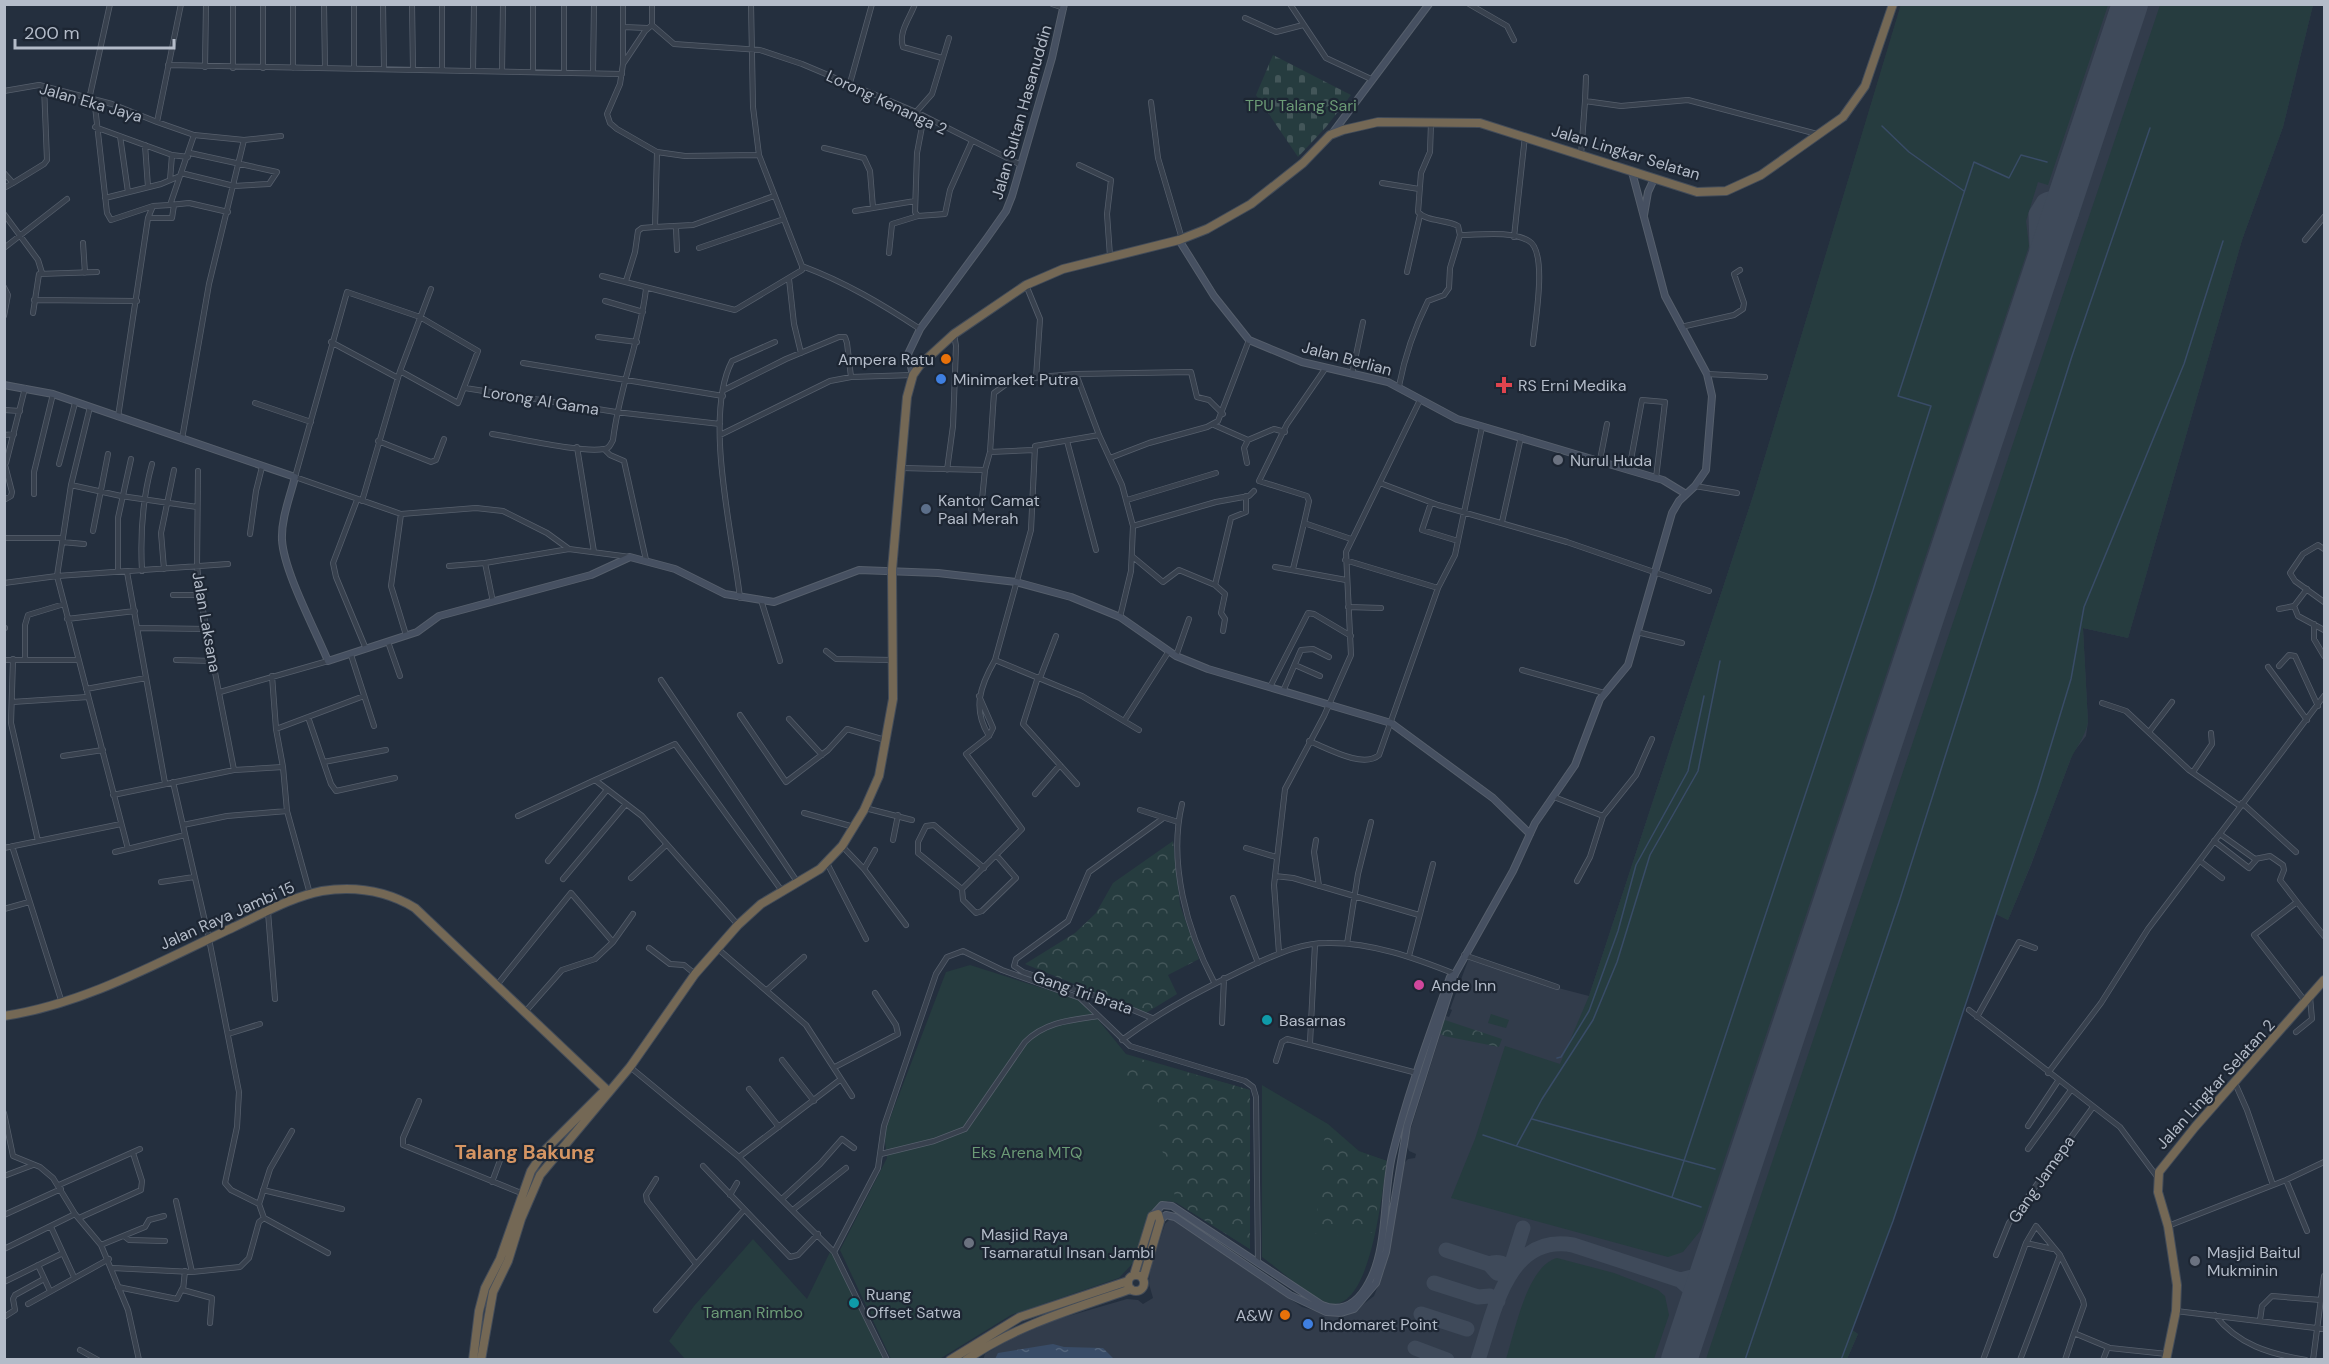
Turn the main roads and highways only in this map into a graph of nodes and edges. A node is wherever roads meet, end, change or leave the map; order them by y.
1 (1893, 4) edge
2 (2325, 980) edge
3 (4, 1016) edge
4 (610, 1088) junction
5 (1143, 1279) junction
6 (1131, 1282) junction
7 (2167, 1357) edge
8 (473, 1359) edge
9 (481, 1359) edge
10 (950, 1359) edge
11 (966, 1359) edge

1 - 4 highway, Jalan Lingkar Selatan
2 - 7 highway, Jalan Lingkar Selatan 2
3 - 4 highway, Jalan Raya Jambi 15
4 - 8 highway
4 - 9 highway
5 - 6 highway
5 - 6 highway
5 - 6 highway
6 - 10 highway
6 - 11 highway

